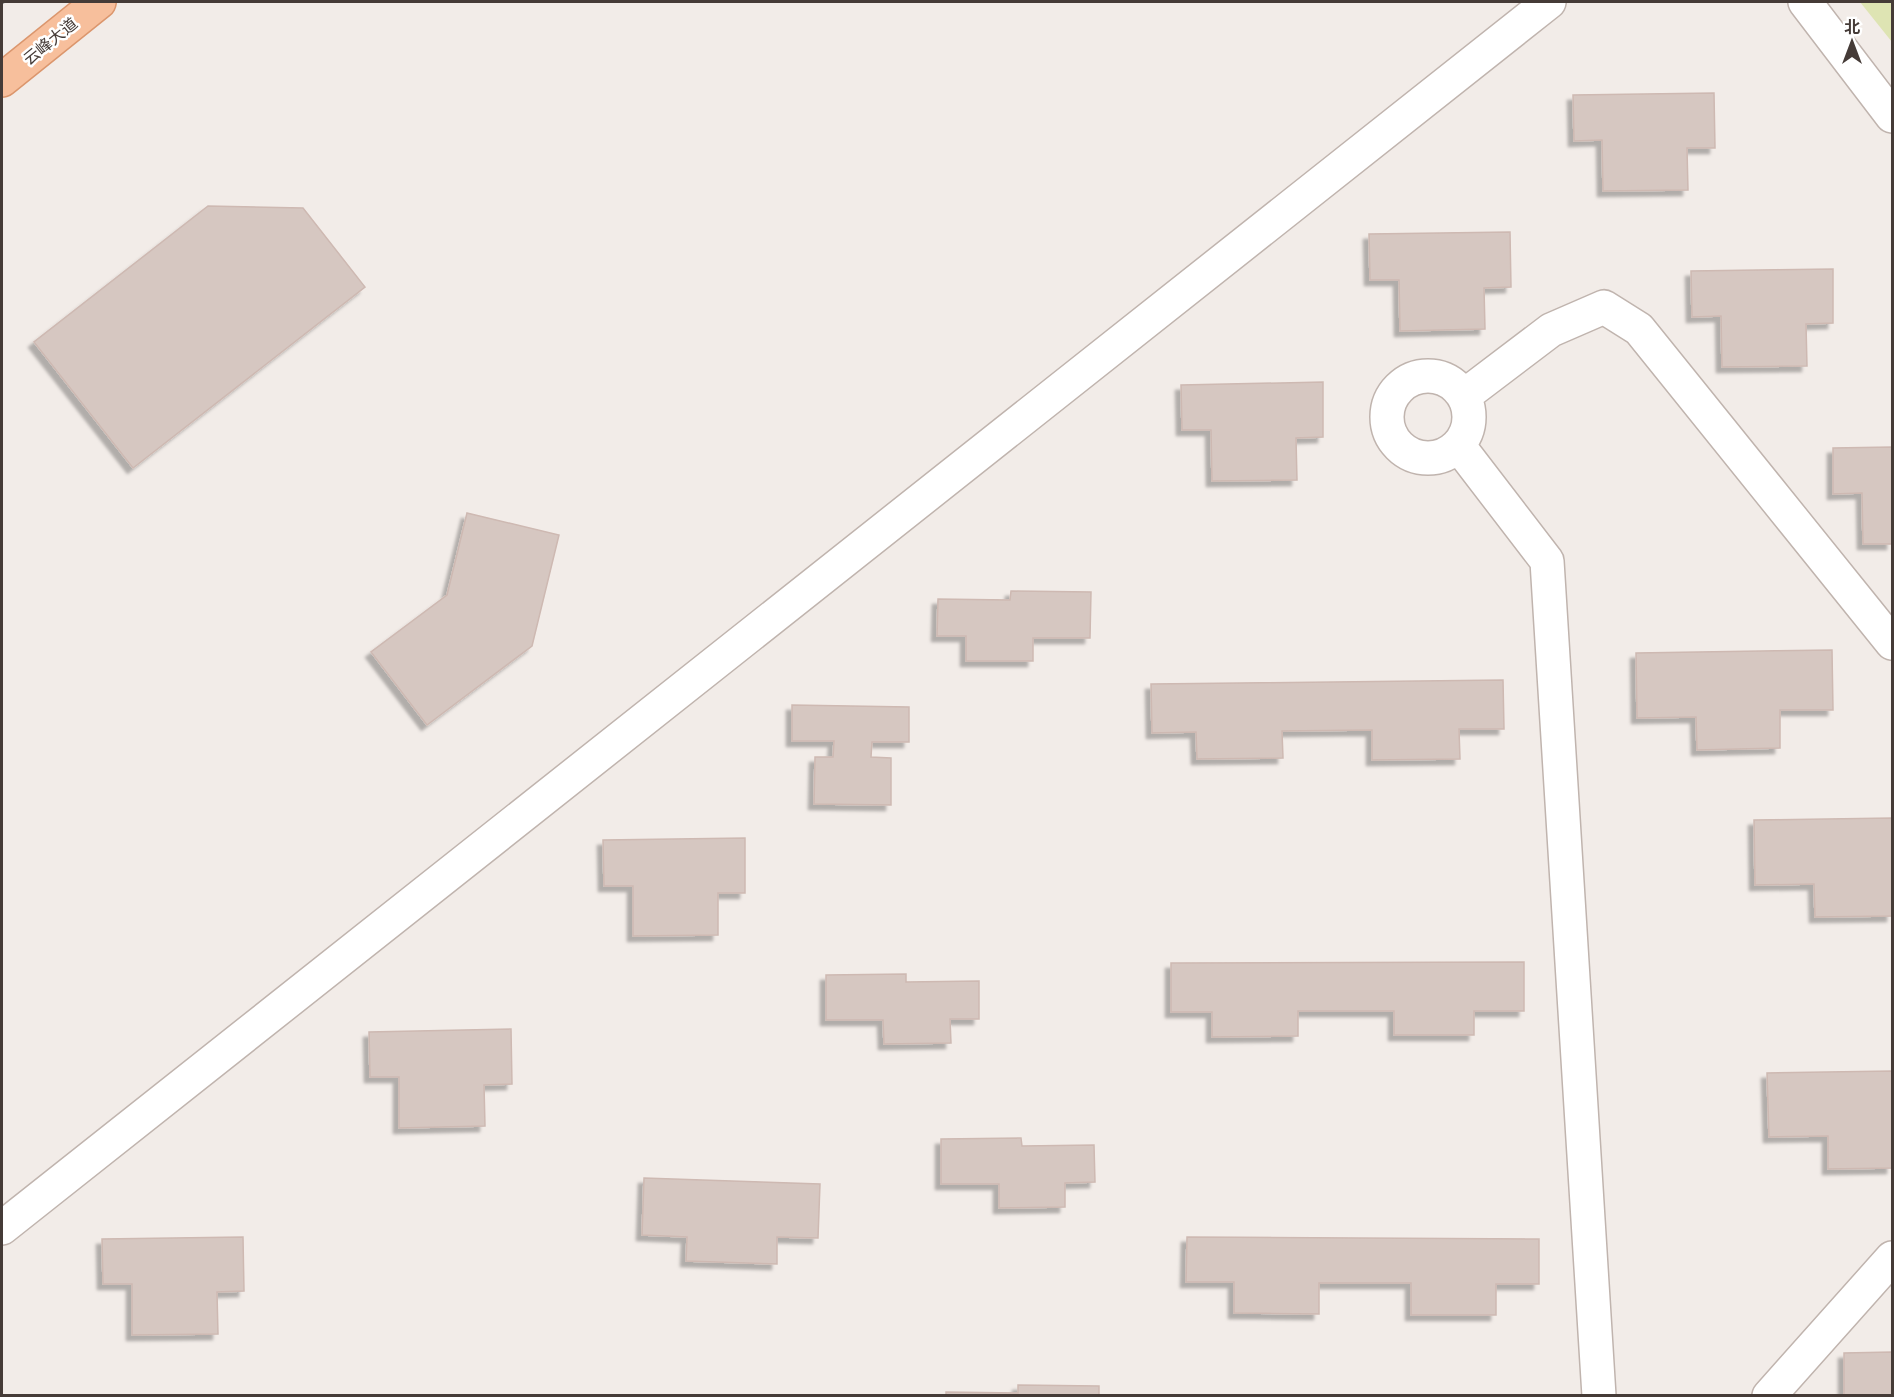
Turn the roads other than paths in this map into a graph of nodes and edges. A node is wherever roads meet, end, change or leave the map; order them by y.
1 (99, 2) edge
2 (1550, 2) edge
3 (1805, 2) edge
4 (2, 80) edge
5 (1893, 116) edge
6 (1464, 396) junction
7 (1458, 445) junction
8 (1893, 643) edge
9 (2, 1228) edge
10 (1893, 1258) edge
11 (1599, 1395) edge
12 (1769, 1395) edge

1 - 4 main road, 云峰大道
2 - 9 street
3 - 5 street
6 - 7 street
6 - 7 street
6 - 8 street
7 - 11 street
10 - 12 street

